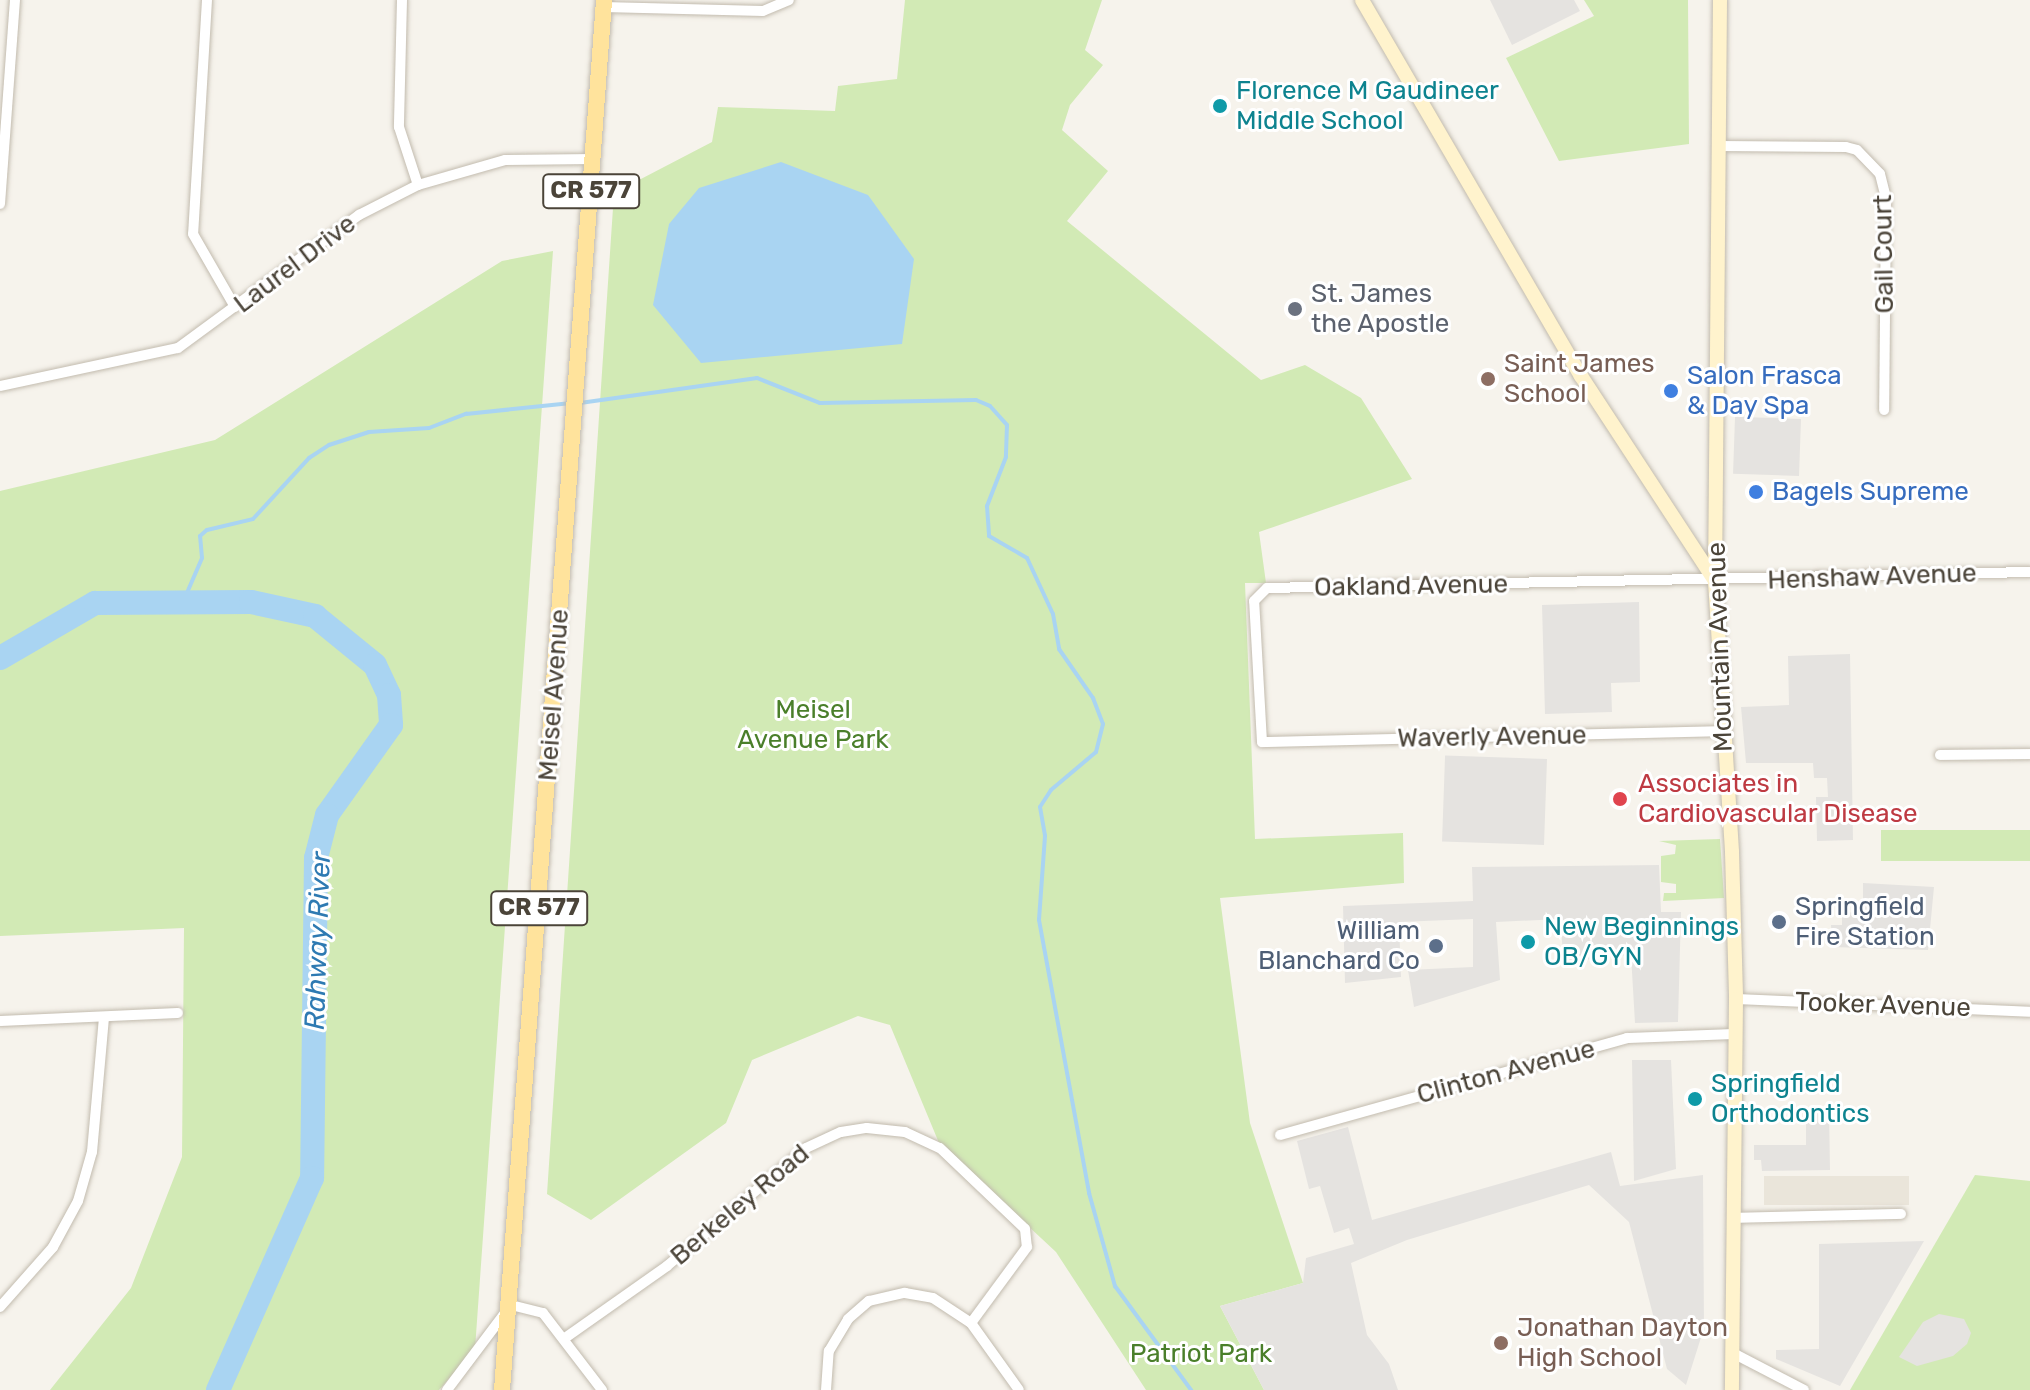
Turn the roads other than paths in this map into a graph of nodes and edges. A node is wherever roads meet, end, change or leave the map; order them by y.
1 (15, 0) edge
2 (207, 0) edge
3 (402, 0) edge
4 (789, 0) edge
5 (1362, 0) edge
6 (1720, 0) edge
7 (604, 4) edge
8 (1720, 146) junction
9 (594, 159) junction
10 (418, 185) junction
11 (0, 204) edge
12 (235, 307) junction
13 (0, 384) edge
14 (1884, 410) dead end
15 (2030, 572) edge
16 (1715, 581) junction
17 (1722, 731) junction
18 (1262, 742) joint
19 (2030, 754) edge
20 (1940, 755) dead end
21 (1736, 999) junction
22 (2030, 1012) edge
23 (178, 1013) dead end
24 (104, 1018) junction
25 (0, 1021) edge
26 (1735, 1034) junction
27 (1280, 1135) dead end
28 (1901, 1214) dead end
29 (1734, 1218) junction
30 (511, 1305) junction
31 (0, 1307) edge
32 (971, 1323) junction
33 (565, 1338) junction
34 (1733, 1353) junction
35 (447, 1390) edge
36 (502, 1390) edge
37 (602, 1390) edge
38 (826, 1390) edge
39 (1019, 1390) edge
40 (1732, 1390) edge
41 (1804, 1390) edge

1 - 11 street
2 - 12 street
3 - 10 street
4 - 7 street
5 - 16 street
6 - 8 street, Mountain Avenue
7 - 9 main road, Meisel Avenue / CR 577
8 - 14 street, Gail Court
8 - 16 street, Mountain Avenue
9 - 10 street, Laurel Drive
9 - 30 main road, Meisel Avenue / CR 577
10 - 12 street, Laurel Drive
12 - 13 street, Laurel Drive
15 - 16 street, Henshaw Avenue
16 - 17 street, Mountain Avenue
16 - 18 street, Oakland Avenue
17 - 18 street, Waverly Avenue
17 - 21 street, Mountain Avenue
19 - 20 street
21 - 22 street, Tooker Avenue
21 - 26 street, Mountain Avenue
23 - 24 street
24 - 25 street
24 - 31 street
26 - 27 street, Clinton Avenue
26 - 29 street, Mountain Avenue
28 - 29 street
29 - 34 street, Mountain Avenue
30 - 33 street
30 - 35 street
30 - 36 main road, Meisel Avenue / CR 577
32 - 33 street, Berkeley Road
32 - 38 street
32 - 39 street
33 - 37 street
34 - 40 street, Mountain Avenue
34 - 41 street

